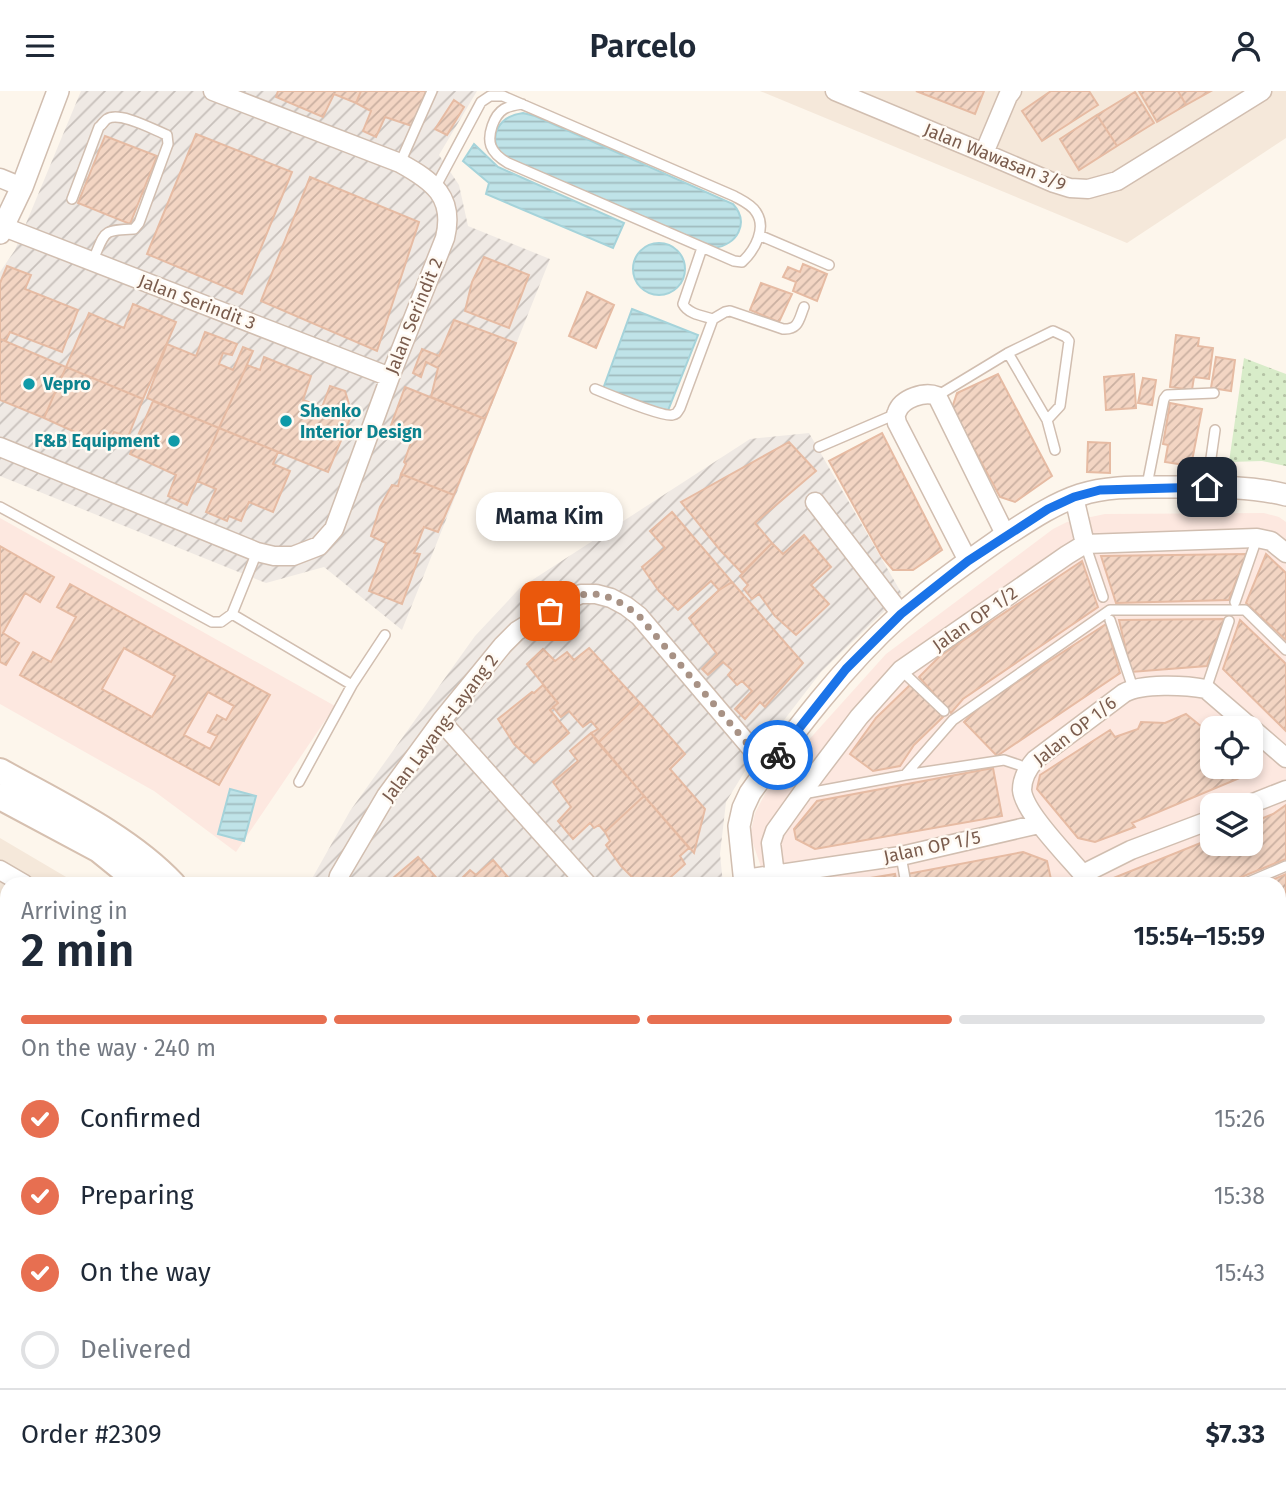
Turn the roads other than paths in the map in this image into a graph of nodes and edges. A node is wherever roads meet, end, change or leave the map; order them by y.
1 (58, 91) edge
2 (213, 91) edge
3 (432, 91) edge
4 (835, 91) edge
5 (1012, 91) edge
6 (1262, 91) edge
7 (865, 97) edge
8 (522, 104) junction
9 (985, 153) junction
10 (400, 163) junction
11 (0, 178) edge
12 (436, 186) junction
13 (22, 187) junction
14 (72, 198) dead end
15 (2, 230) edge
16 (759, 235) junction
17 (702, 249) junction
18 (92, 262) junction
19 (830, 265) dead end
20 (804, 307) dead end
21 (713, 319) junction
22 (1008, 353) junction
23 (390, 377) junction
24 (595, 389) dead end
25 (1214, 393) dead end
26 (937, 396) junction
27 (896, 414) junction
28 (1047, 420) junction
29 (1214, 430) dead end
30 (0, 447) edge
31 (819, 447) dead end
32 (1055, 450) dead end
33 (1146, 487) junction
34 (1207, 487) junction
35 (1286, 495) edge
36 (1074, 497) junction
37 (815, 502) dead end
38 (0, 507) edge
39 (1006, 536) junction
40 (1257, 538) junction
41 (1085, 544) junction
42 (257, 552) junction
43 (1286, 553) edge
44 (968, 561) junction
45 (1103, 597) dead end
46 (1235, 602) dead end
47 (232, 614) junction
48 (901, 614) junction
49 (1111, 620) dead end
50 (1229, 621) dead end
51 (385, 635) dead end
52 (1286, 650) edge
53 (901, 670) junction
54 (352, 685) junction
55 (1133, 688) junction
56 (1206, 689) junction
57 (944, 711) dead end
58 (441, 721) junction
59 (1286, 758) edge
60 (768, 768) junction
61 (1027, 769) junction
62 (0, 771) edge
63 (905, 775) junction
64 (299, 782) dead end
65 (1286, 790) edge
66 (801, 795) junction
67 (0, 797) edge
68 (1263, 799) edge
69 (1039, 824) junction
70 (1200, 824) edge
71 (901, 856) junction
72 (1286, 866) edge
73 (132, 877) edge
74 (167, 877) edge
75 (339, 877) edge
76 (581, 877) edge
77 (745, 877) edge
78 (770, 877) edge
79 (776, 877) edge
80 (905, 877) edge
81 (1085, 877) edge
82 (1090, 877) edge
83 (1260, 877) edge

1 - 13 street
2 - 10 street
3 - 10 lane
4 - 7 street, Jalan Wawasan 3/9
5 - 9 street
6 - 9 street, Jalan Wawasan 3/9
7 - 9 street, Jalan Wawasan 3/9
8 - 12 lane
8 - 16 lane
8 - 17 lane
10 - 12 street
11 - 13 street
12 - 23 street, Jalan Serindit 2
13 - 15 street
14 - 18 lane
15 - 18 street, Jalan Serindit 3
16 - 17 lane
16 - 19 lane
17 - 21 lane
18 - 23 street, Jalan Serindit 3
20 - 21 lane
21 - 24 lane
22 - 26 lane
22 - 28 lane
22 - 28 lane
23 - 42 street, Jalan Serindit 2
25 - 33 lane
26 - 27 street
26 - 39 street
27 - 31 lane
27 - 44 street
28 - 32 lane
29 - 34 lane
30 - 42 street, Jalan Serindit 2
33 - 34 street
33 - 36 street
34 - 35 street
36 - 39 street
36 - 41 street
37 - 48 street
38 - 47 lane
39 - 44 street
40 - 41 street
40 - 43 street
40 - 46 lane
41 - 45 lane
41 - 53 street, Jalan OP 1/2
42 - 47 lane
44 - 48 street
47 - 54 lane
48 - 60 street
49 - 55 lane
50 - 56 lane
51 - 54 lane
52 - 63 lane
53 - 57 lane
53 - 66 street, Jalan OP 1/2
54 - 64 lane
55 - 56 street, Jalan OP 1/6
55 - 61 street, Jalan OP 1/6
56 - 59 street
58 - 60 street, Jalan Layang-Layang 2
58 - 75 street, Jalan Layang-Layang 2
58 - 76 street
60 - 77 street
61 - 63 lane
61 - 69 street, Jalan OP 1/6
62 - 74 main road
63 - 66 lane
65 - 68 street
66 - 78 street, Jalan OP 1/2
67 - 73 main road
69 - 71 street, Jalan OP 1/5
69 - 81 street
70 - 82 street
71 - 79 street, Jalan OP 1/5
71 - 80 lane
72 - 83 lane

